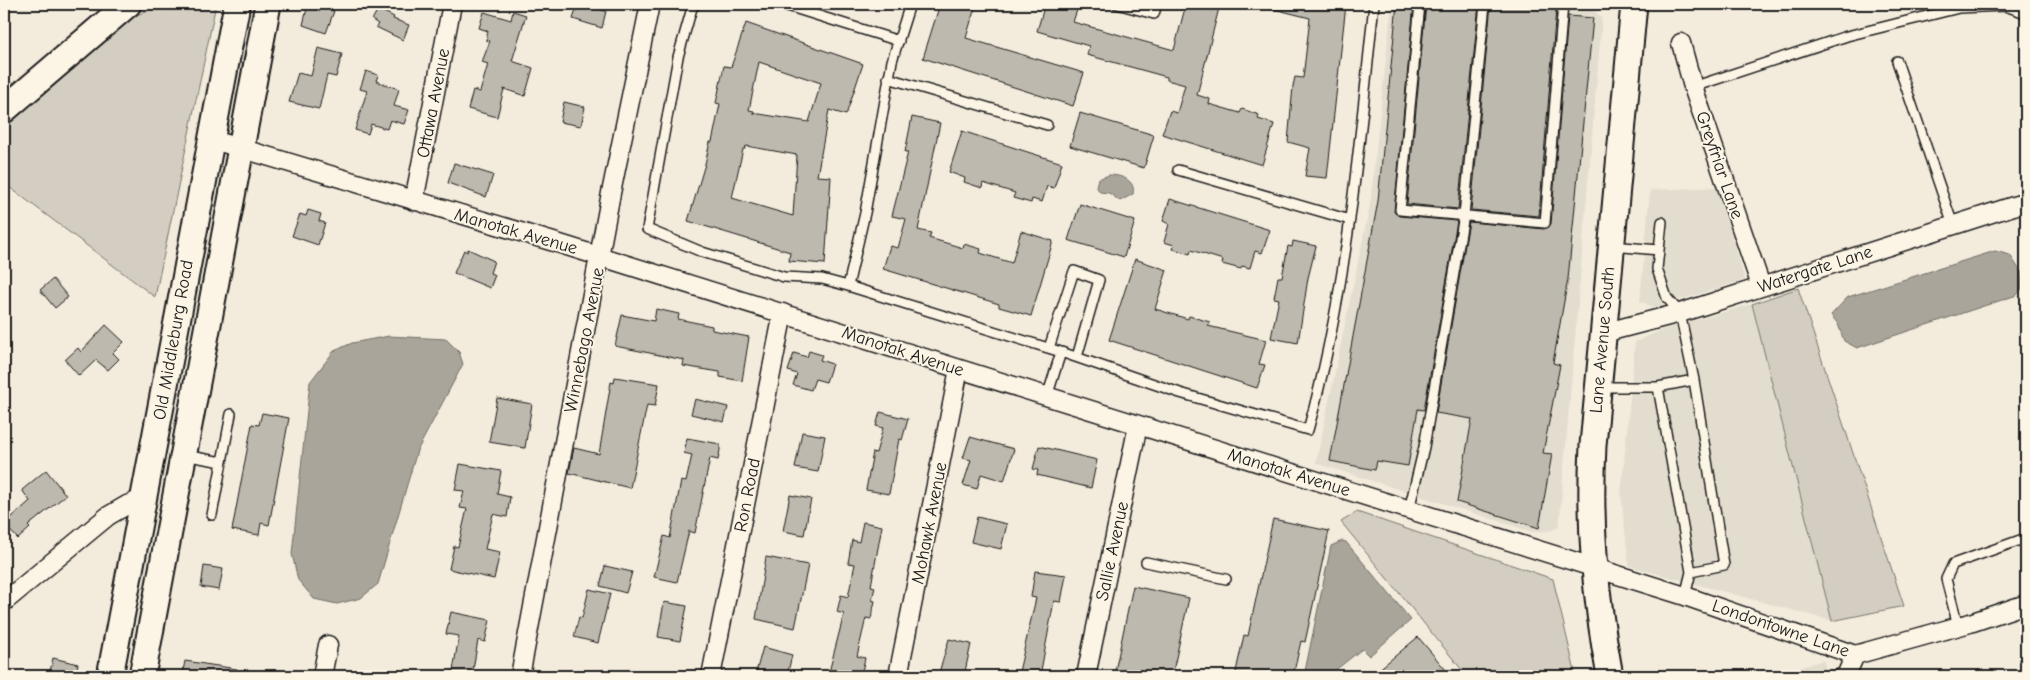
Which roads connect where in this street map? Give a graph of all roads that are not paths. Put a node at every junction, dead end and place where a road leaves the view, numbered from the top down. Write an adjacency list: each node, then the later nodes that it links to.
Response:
1 (128, 4): 22 (main road)
2 (237, 4): 24 (main road, Old Middleburg Road)
3 (268, 4): 25 (main road, Old Middleburg Road)
4 (452, 4): 27 (street, Ottawa Avenue)
5 (650, 4): 35 (street, Winnebago Avenue)
6 (696, 4): 36 (lane)
7 (782, 4): 17 (lane)
8 (910, 4): 17 (lane)
9 (1117, 4): 10 (lane)
10 (1157, 4)
11 (1374, 4): 30 (lane)
12 (1420, 4): 29 (lane)
13 (1485, 4): 29 (lane)
14 (1563, 4): 29 (lane)
15 (1634, 4): 33 (main road, Lane Avenue South)
16 (2026, 12): 21 (lane)
17 (899, 41): 20 (lane)
18 (1681, 43): 21 (street, Greyfriar Lane)
19 (1897, 61): 32 (lane)
20 (888, 78): 23 (lane); 36 (lane)
21 (1693, 87): 37 (street, Greyfriar Lane)
22 (4, 110)
23 (1047, 125)
24 (210, 139): 25 (street, Manotak Avenue); 54 (main road, Old Middleburg Road)
25 (242, 147): 27 (street, Manotak Avenue); 51 (main road, Old Middleburg Road)
26 (1178, 170): 30 (lane)
27 (414, 202): 35 (street, Manotak Avenue)
28 (2026, 202): 32 (street, Watergate Lane)
29 (1464, 215): 55 (lane)
30 (1350, 220): 43 (lane)
31 (1662, 222): 34 (lane)
32 (1953, 225): 37 (street, Watergate Lane)
33 (1611, 246): 34 (lane); 40 (main road, Lane Avenue South)
34 (1660, 250): 39 (lane)
35 (599, 256): 38 (street, Manotak Avenue); 72 (street, Winnebago Avenue)
36 (848, 286): 41 (lane)
37 (1761, 286): 39 (street, Watergate Lane)
38 (783, 313): 44 (street, Manotak Avenue); 73 (street, Ron Road)
39 (1680, 313): 40 (street, Watergate Lane); 45 (lane)
40 (1603, 333): 46 (main road, Lane Avenue South)
41 (1049, 348): 42 (lane); 43 (lane)
42 (1062, 352): 43 (lane); 48 (lane)
43 (1077, 357)
44 (959, 369): 48 (street, Manotak Avenue); 74 (street, Mohawk Avenue)
45 (1694, 380): 47 (lane); 60 (lane)
46 (1598, 387): 47 (lane); 59 (main road, Lane Avenue South)
47 (1658, 387): 60 (lane)
48 (1047, 397): 50 (street, Manotak Avenue)
49 (231, 414): 52 (lane)
50 (1138, 425): 55 (street, Manotak Avenue); 75 (street, Sallie Avenue)
51 (184, 455): 52 (lane); 53 (main road, Old Middleburg Road)
52 (222, 462): 56 (lane)
53 (179, 484): 54 (main road); 70 (main road, Old Middleburg Road)
54 (145, 498): 63 (street); 69 (main road, Old Middleburg Road)
55 (1408, 510): 59 (street, Manotak Avenue)
56 (212, 515)
57 (2026, 538): 65 (lane)
58 (1146, 562): 61 (lane)
59 (1594, 567): 62 (street, Londontowne Lane); 76 (main road, Lane Avenue South)
60 (1691, 572): 62 (lane)
61 (1226, 579)
62 (1685, 596): 67 (street, Londontowne Lane)
63 (4, 602)
64 (2026, 604): 65 (street, Londontowne Lane)
65 (1958, 626): 67 (street, Londontowne Lane)
66 (328, 645): 71 (street)
67 (1855, 655): 68 (street)
68 (1843, 675)
69 (110, 676)
70 (142, 676)
71 (322, 676)
72 (520, 676)
73 (711, 676)
74 (898, 676)
75 (1086, 676)
76 (1610, 676)

